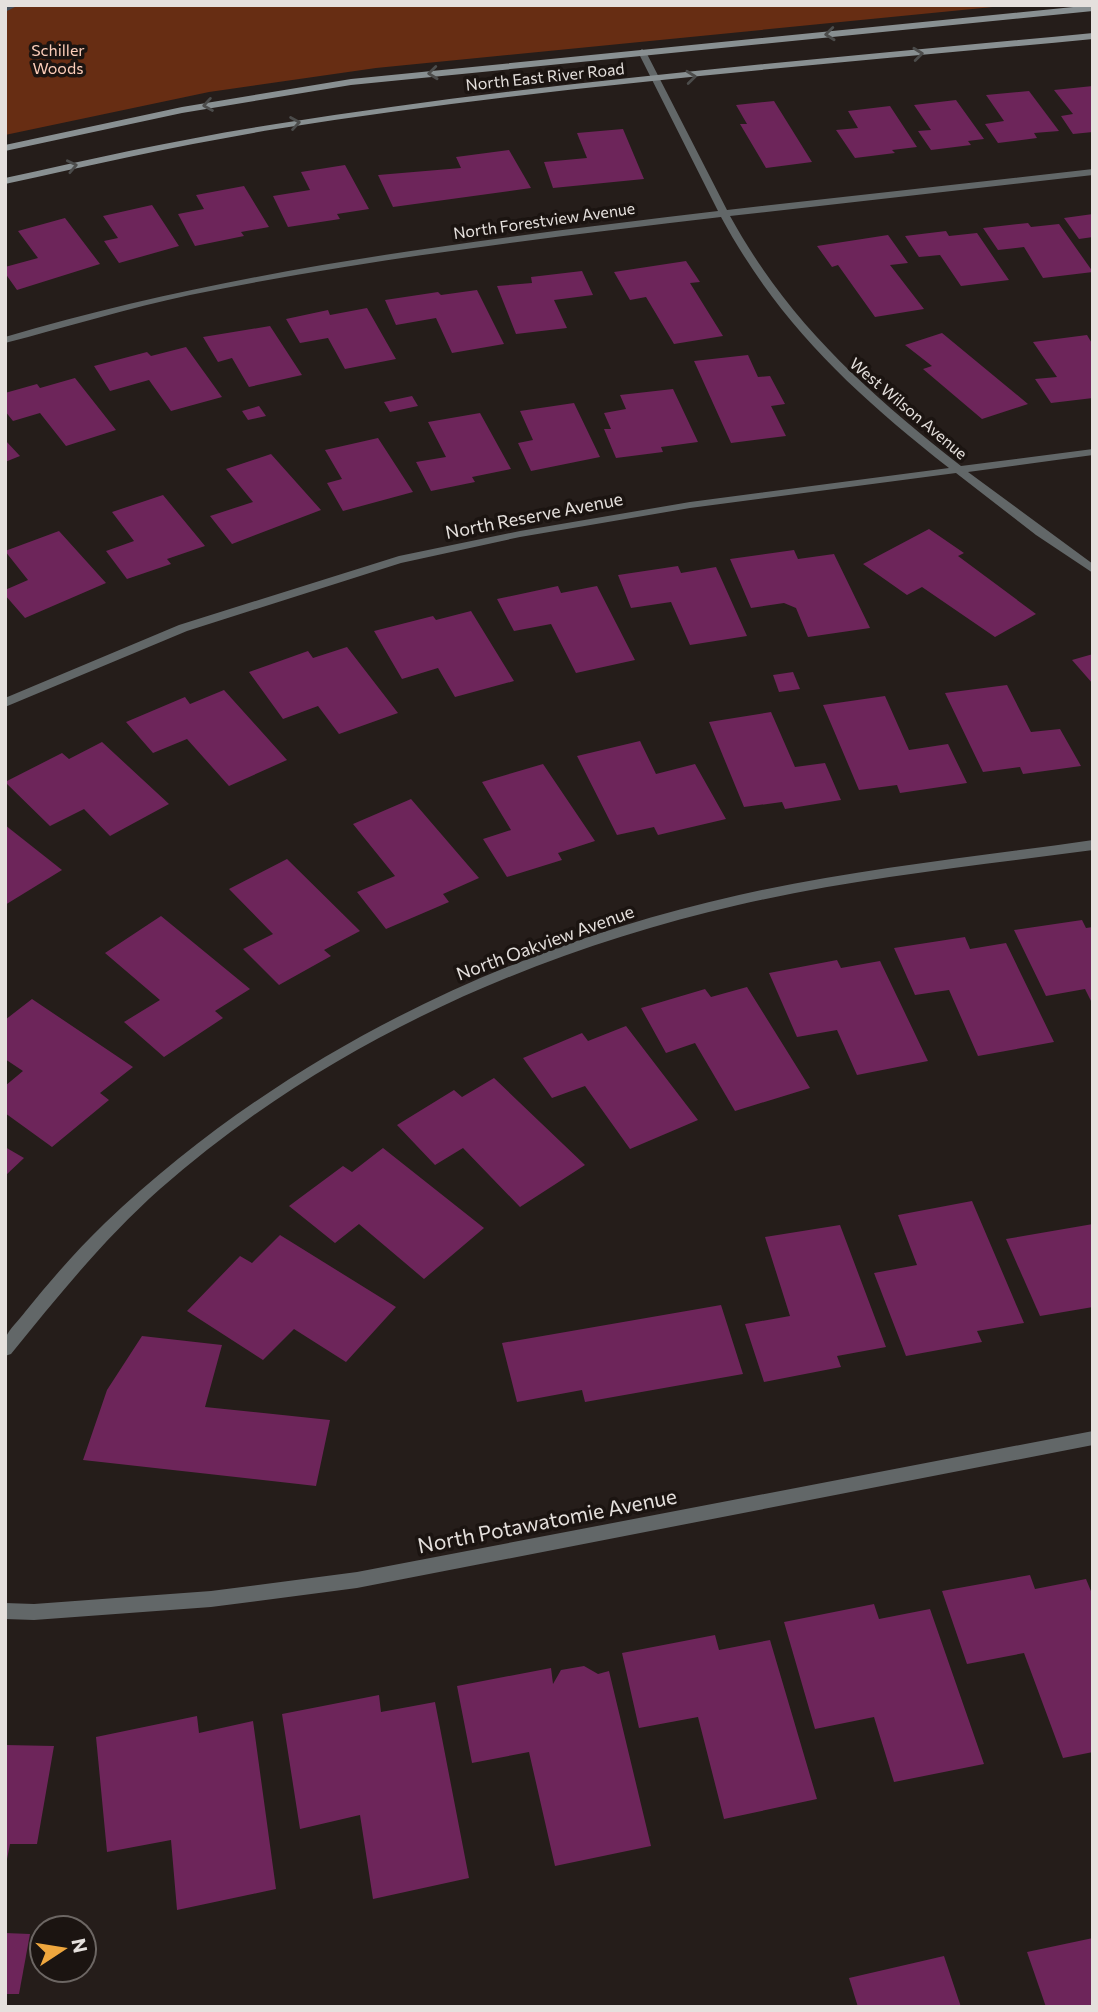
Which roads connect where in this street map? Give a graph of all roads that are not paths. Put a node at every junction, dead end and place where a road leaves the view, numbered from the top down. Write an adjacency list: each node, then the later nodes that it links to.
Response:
1 (1093, 8): 3 (main road, North East River Road, one-way to 3)
2 (1093, 36): 4 (main road, North East River Road, one-way to 2)
3 (642, 52): 4 (street, West Wilson Avenue); 5 (main road, North East River Road, one-way to 5)
4 (657, 80): 7 (main road, North East River Road, one-way to 4); 8 (street, West Wilson Avenue)
5 (5, 148)
6 (1093, 172): 8 (street, North Forestview Avenue)
7 (5, 181)
8 (726, 212): 9 (street, North Forestview Avenue); 11 (street, West Wilson Avenue)
9 (5, 340)
10 (1093, 452): 11 (street, North Reserve Avenue)
11 (957, 469): 12 (street, West Wilson Avenue); 13 (street, North Reserve Avenue)
12 (1093, 569)
13 (5, 703)
14 (1093, 845): 15 (street, North Oakview Avenue)
15 (5, 1349)
16 (1093, 1438): 17 (street, North Potawatomie Avenue)
17 (5, 1611)

